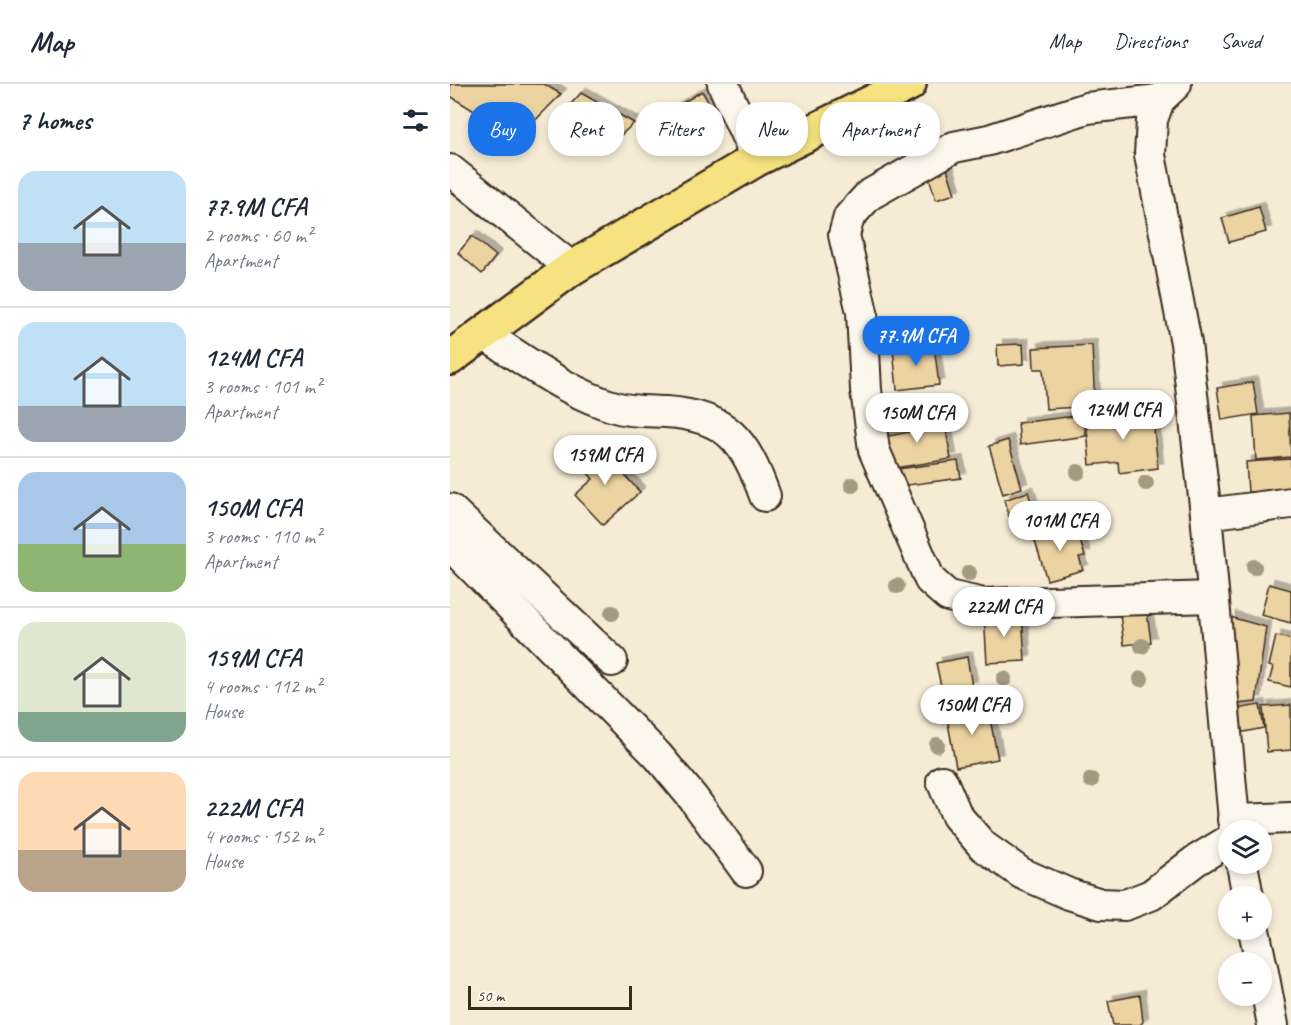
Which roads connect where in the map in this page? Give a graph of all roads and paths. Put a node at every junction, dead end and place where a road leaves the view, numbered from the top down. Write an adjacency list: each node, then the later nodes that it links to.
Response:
1 (723, 84): 4 (street)
2 (902, 85): 4 (highway)
3 (1168, 92): 12 (street); 14 (street)
4 (757, 159): 6 (highway)
5 (450, 170): 6 (street)
6 (572, 268): 7 (highway)
7 (483, 334): 8 (highway); 9 (street)
8 (450, 358)
9 (765, 496)
10 (1291, 503): 12 (street)
11 (450, 509): 15 (street)
12 (1206, 514): 14 (street)
13 (450, 544): 21 (street)
14 (1214, 597): 18 (street)
15 (612, 661)
16 (942, 781): 20 (street)
17 (1291, 818): 19 (street)
18 (1231, 820)
19 (1272, 822)
20 (1218, 842)
21 (746, 871)
22 (1269, 1006): 23 (street)
23 (1273, 1025)

